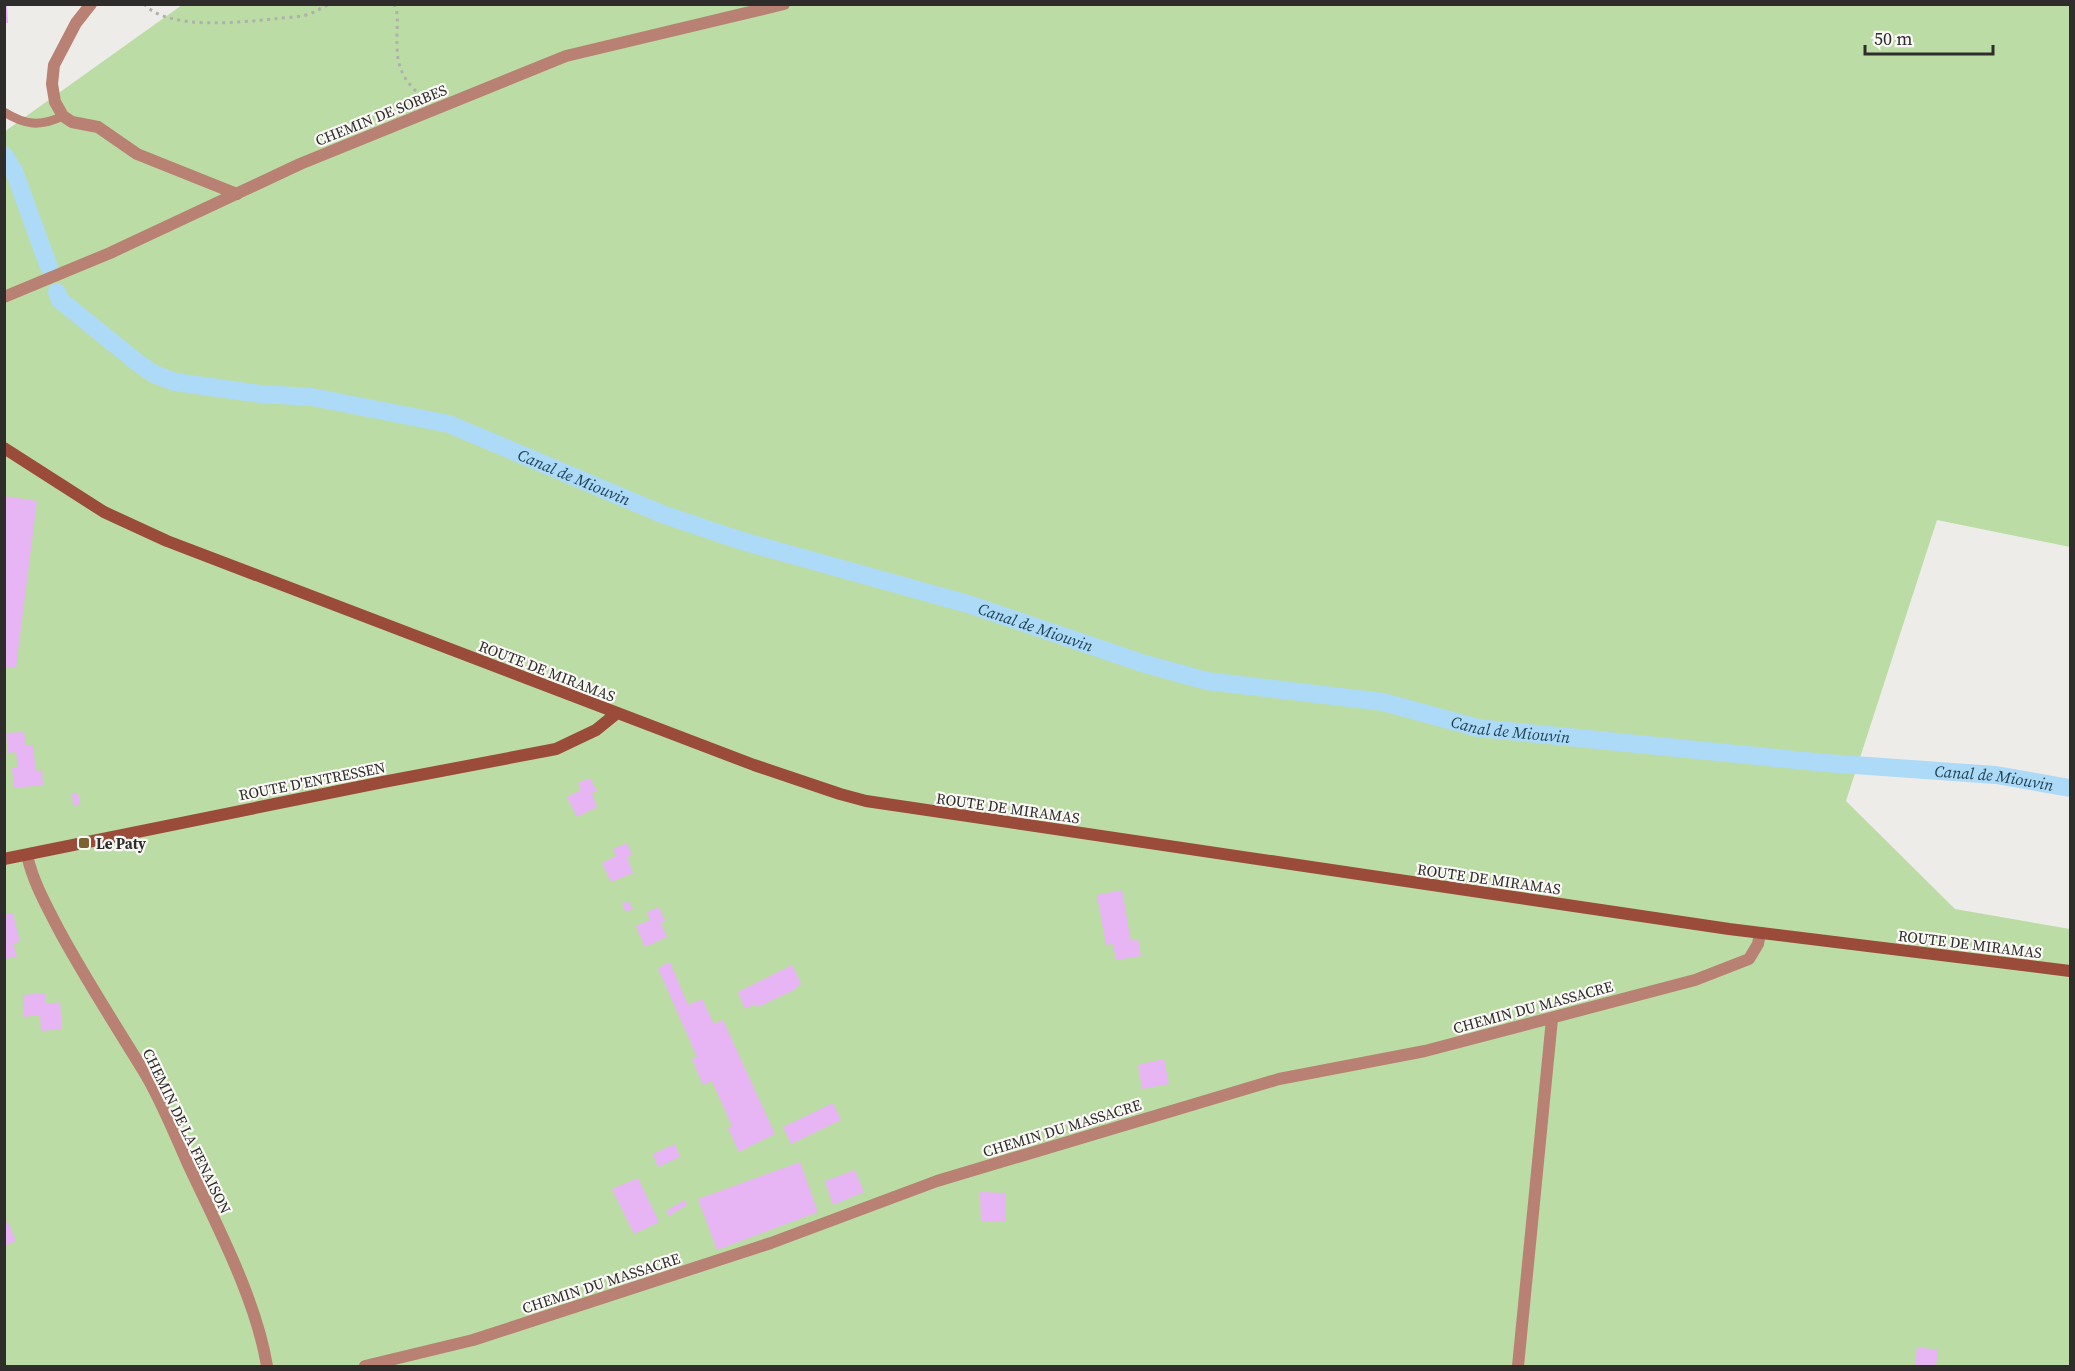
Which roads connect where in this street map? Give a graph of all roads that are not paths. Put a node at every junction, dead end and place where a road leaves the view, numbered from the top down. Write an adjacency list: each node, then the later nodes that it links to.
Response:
1 (91, 4): 4 (street)
2 (784, 4): 5 (street, CHEMIN DE SORBES)
3 (4, 112): 4 (lane)
4 (63, 116): 5 (street)
5 (237, 194): 6 (street, CHEMIN DE SORBES)
6 (4, 297)
7 (4, 448): 8 (main road, ROUTE DE MIRAMAS)
8 (617, 713): 9 (main road, ROUTE D'ENTRESSEN); 11 (main road, ROUTE DE MIRAMAS)
9 (27, 855): 10 (main road, ROUTE D'ENTRESSEN); 14 (street, CHEMIN DE LA FENAISON)
10 (4, 859)
11 (1760, 933): 12 (main road, ROUTE DE MIRAMAS); 13 (street, CHEMIN DU MASSACRE)
12 (2070, 971)
13 (1552, 1019): 15 (street, CHEMIN DU MASSACRE); 16 (street)
14 (267, 1366)
15 (365, 1366)
16 (1518, 1366)

